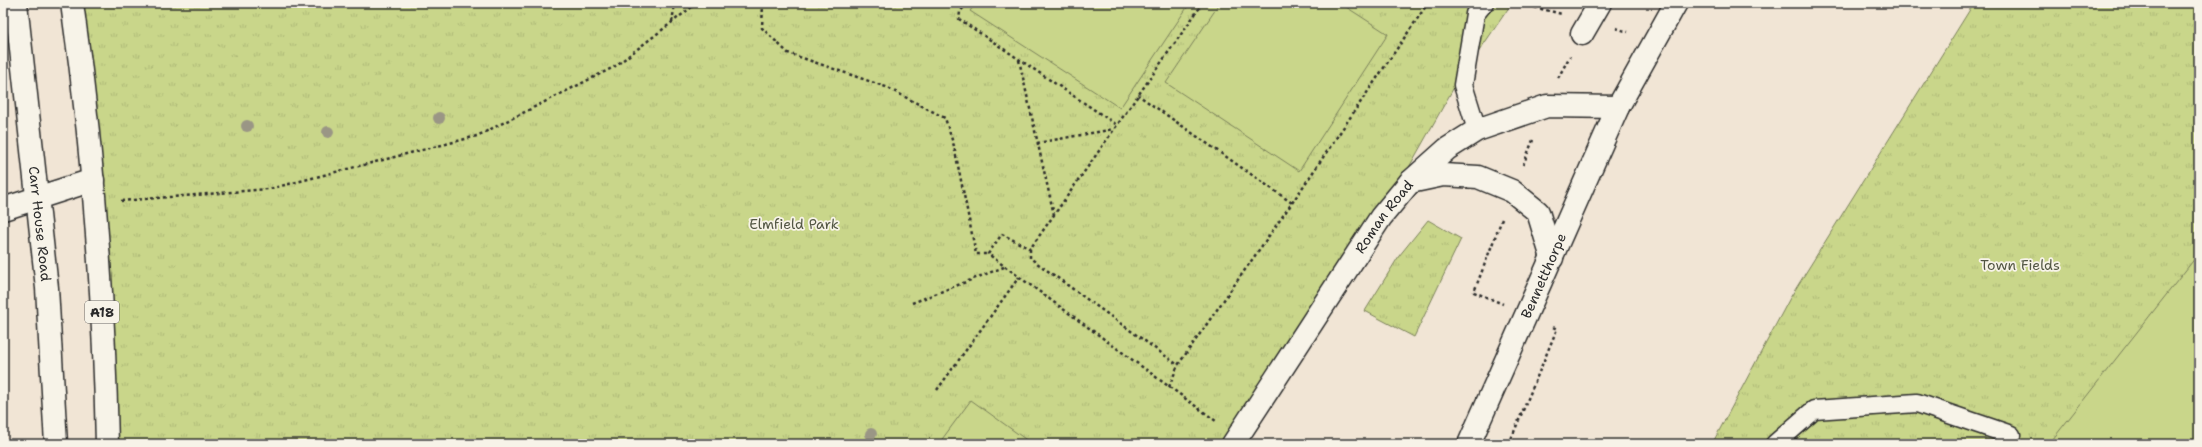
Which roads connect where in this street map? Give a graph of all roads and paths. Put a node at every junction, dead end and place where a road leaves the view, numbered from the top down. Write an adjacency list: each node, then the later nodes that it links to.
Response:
1 (16, 3): 23 (main road, Carr House Road)
2 (72, 3): 21 (main road, A18)
3 (675, 3): 12 (path)
4 (697, 3): 12 (path)
5 (763, 3): 29 (path)
6 (967, 3): 14 (path)
7 (1203, 3): 15 (path)
8 (1428, 3): 24 (path)
9 (1484, 3): 19 (lane)
10 (1600, 3): 13 (main road)
11 (1676, 3): 16 (main road, Bennetthorpe)
12 (672, 22): 25 (path)
13 (1582, 34)
14 (1019, 59): 17 (path); 20 (path)
15 (1138, 95): 17 (path); 24 (path)
16 (1618, 107): 19 (main road, Roman Road); 30 (main road, Bennetthorpe)
17 (1117, 125): 18 (path)
18 (1114, 128): 20 (path); 27 (path)
19 (1477, 130): 22 (main road, Roman Road)
20 (1037, 143): 27 (path)
21 (94, 180): 23 (main road); 25 (main road, A18)
22 (1410, 182): 30 (main road); 38 (main road, Roman Road)
23 (38, 198): 26 (main road); 39 (main road, Carr House Road)
24 (1292, 203): 34 (path)
25 (95, 204): 40 (main road, A18)
26 (3, 209)
27 (1054, 215): 28 (path)
28 (1030, 249): 29 (path); 34 (path)
29 (988, 254): 31 (path)
30 (1552, 258): 41 (main road, Bennetthorpe)
31 (1004, 266): 32 (path); 33 (path)
32 (1019, 277): 35 (path); 36 (path)
33 (912, 304)
34 (1178, 365): 35 (path)
35 (1169, 387): 38 (path)
36 (937, 390)
37 (2011, 435): 42 (lane)
38 (1236, 440)
39 (56, 444)
40 (107, 444)
41 (1469, 444)
42 (1775, 444)

